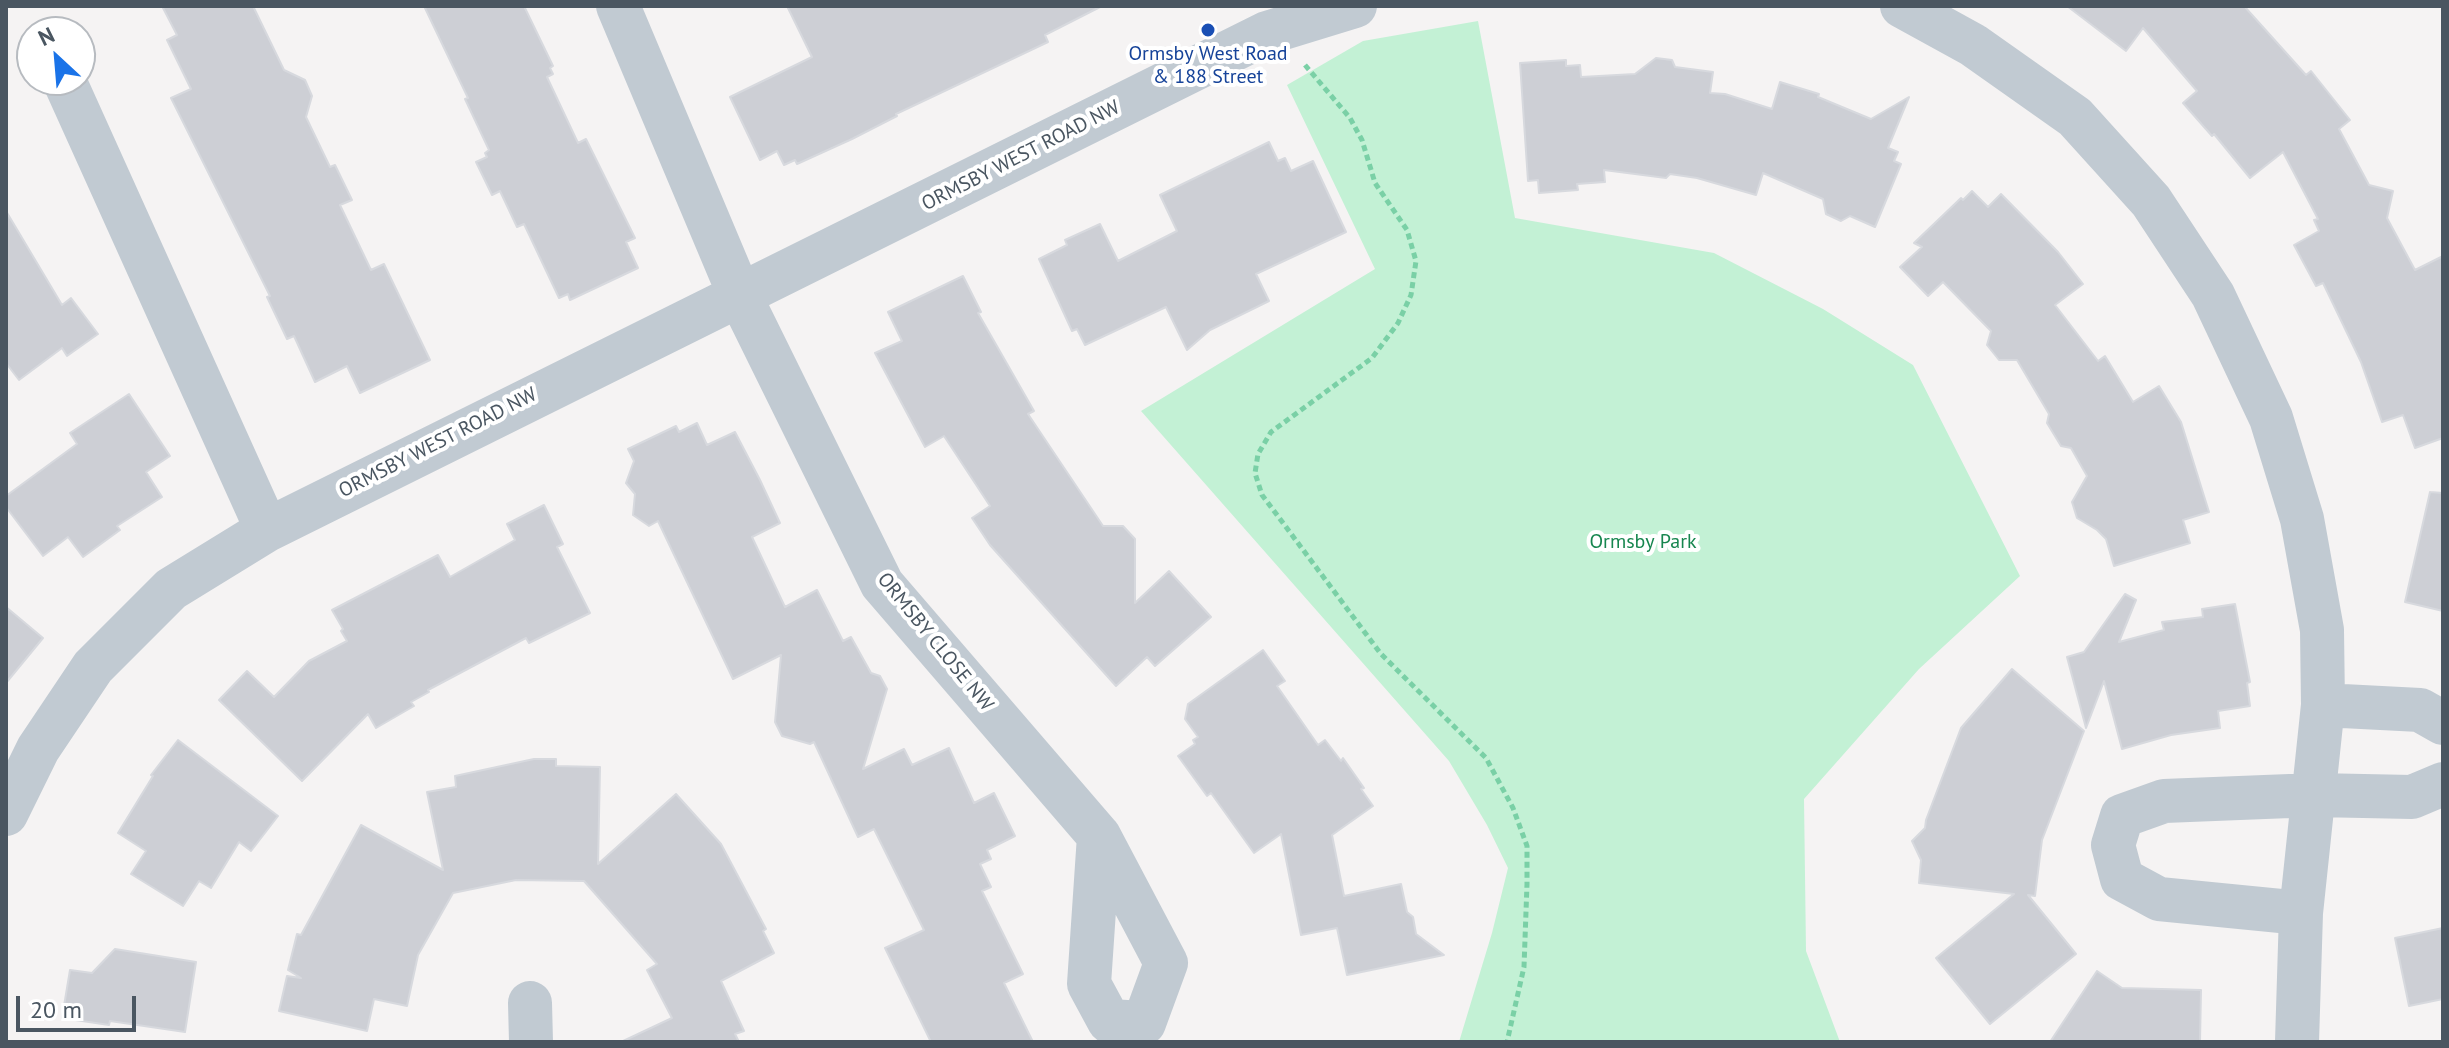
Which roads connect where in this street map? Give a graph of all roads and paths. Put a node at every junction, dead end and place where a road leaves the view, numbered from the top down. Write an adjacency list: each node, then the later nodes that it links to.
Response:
1 (618, 6): 6 (street)
2 (1351, 6): 6 (street, ORMSBY WEST ROAD NW)
3 (1902, 6): 8 (street)
4 (1303, 62): 15 (path)
5 (71, 96): 7 (street)
6 (740, 296): 7 (street, ORMSBY WEST ROAD NW); 13 (street, ORMSBY CLOSE NW)
7 (267, 530): 12 (street, ORMSBY WEST ROAD NW)
8 (2323, 705): 9 (street); 11 (street)
9 (2443, 723)
10 (2443, 784): 11 (street)
11 (2315, 795): 14 (street); 14 (street)
12 (6, 814)
13 (1099, 836)
14 (2301, 913): 16 (street)
15 (1507, 1042)
16 (2297, 1042)

